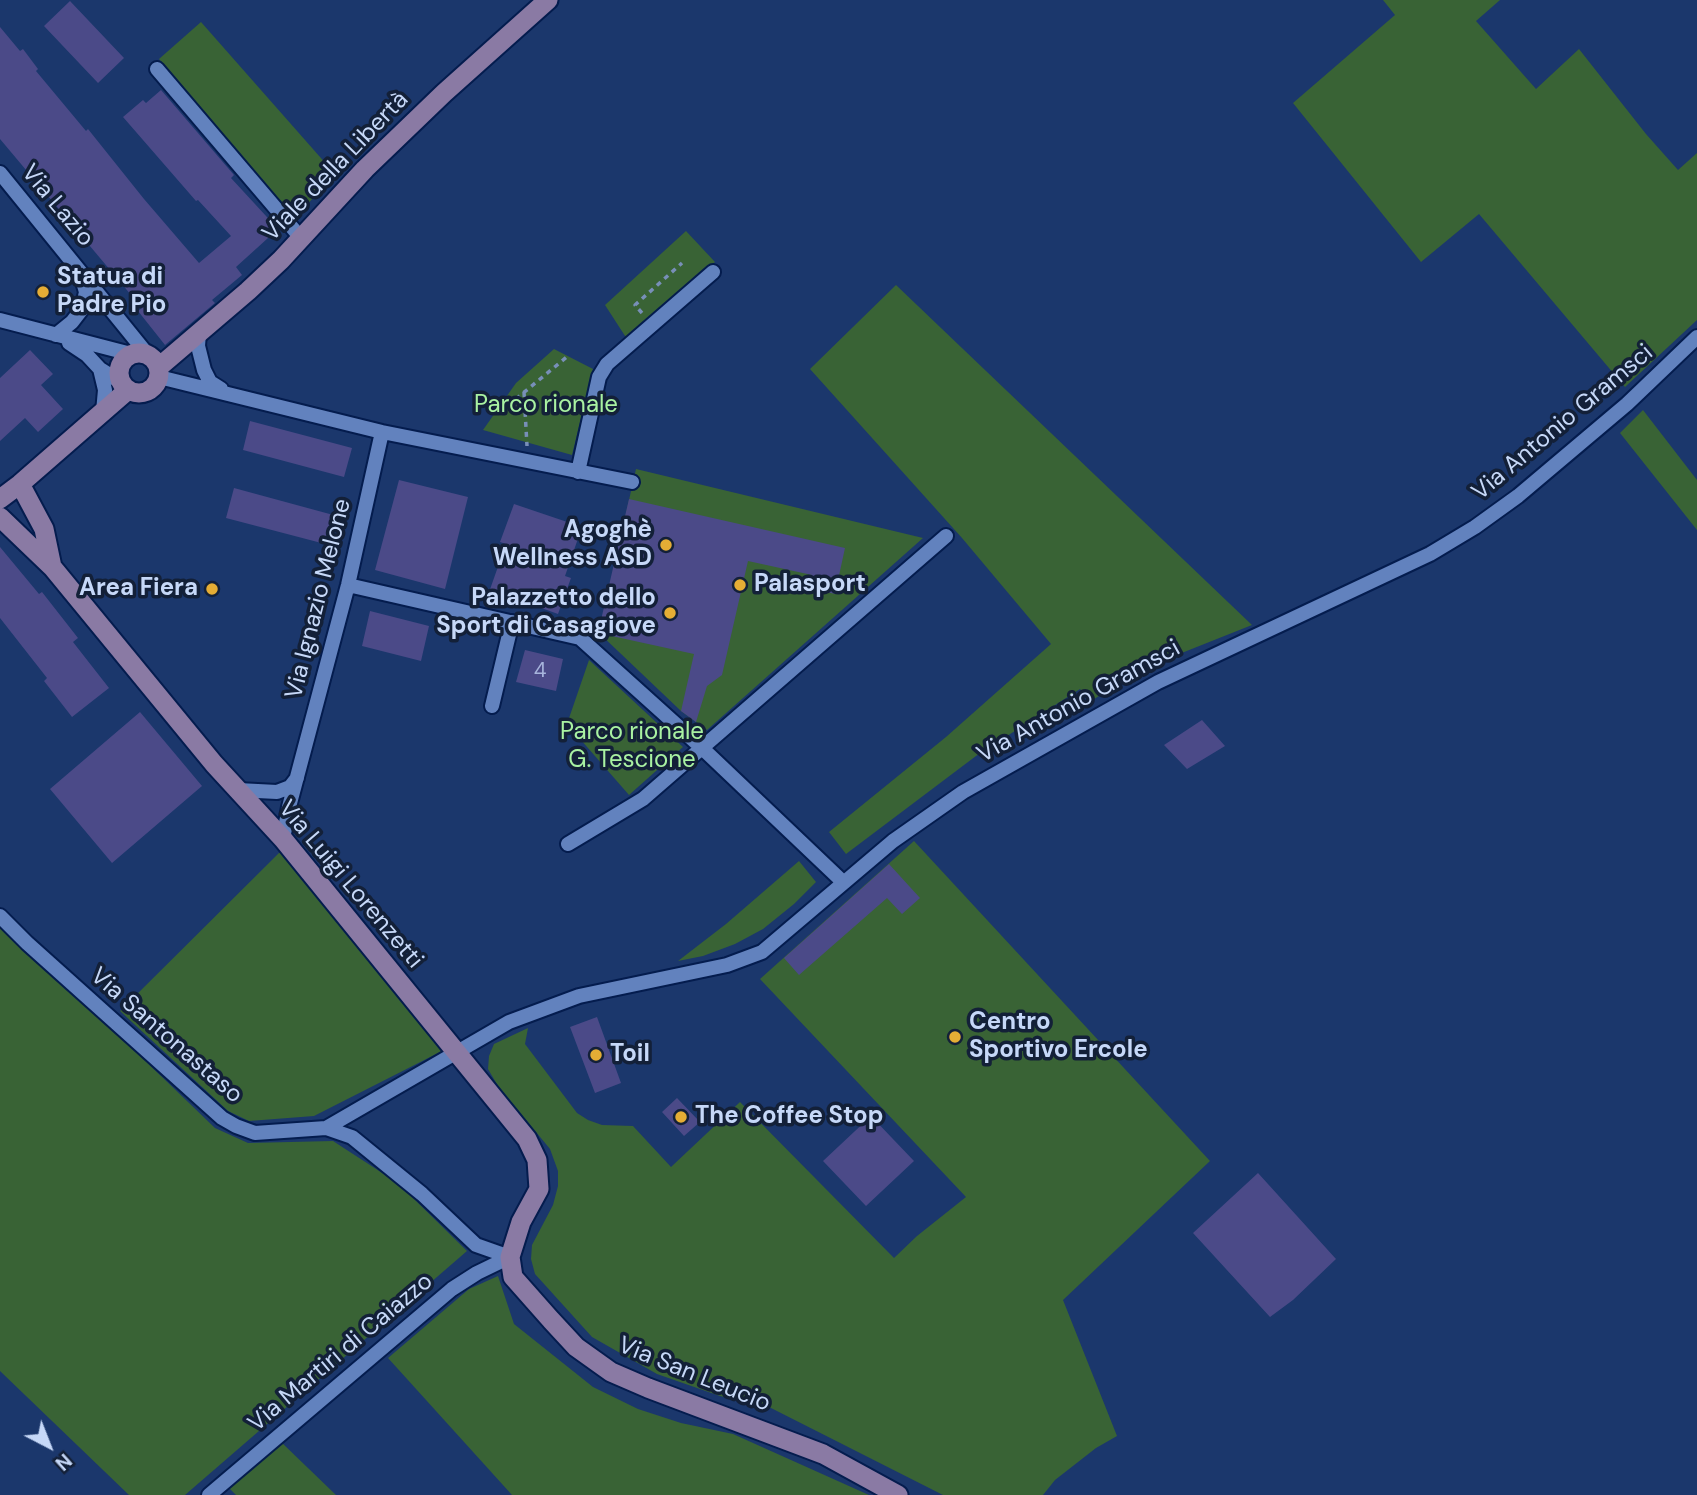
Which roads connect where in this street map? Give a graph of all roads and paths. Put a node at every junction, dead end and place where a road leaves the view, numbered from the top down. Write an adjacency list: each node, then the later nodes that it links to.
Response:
1 (548, 0): 4 (street, Viale della Libertà)
2 (157, 69): 4 (street)
3 (0, 173): 6 (street, Via Lazio)
4 (301, 238): 10 (street, Viale della Libertà)
5 (682, 262): 9 (path)
6 (78, 267): 11 (street, Via Lazio); 14 (street, Via Lazio)
7 (713, 272): 9 (street)
8 (0, 320): 11 (street)
9 (653, 325): 23 (street)
10 (199, 333): 14 (street, Viale della Libertà); 18 (street)
11 (55, 335): 14 (street); 15 (street)
12 (1697, 337): 38 (street, Via Antonio Gramsci)
13 (568, 356): 17 (path)
14 (149, 363): 16 (street); 16 (street, Viale della Libertà); 18 (street)
15 (100, 369): 16 (street); 20 (street)
16 (125, 386): 20 (street, Viale della Libertà)
17 (524, 393): 19 (path); 22 (path)
18 (228, 394): 21 (street)
19 (499, 408)
20 (103, 412): 25 (street, Viale della Libertà)
21 (382, 432): 22 (street); 30 (street, Via Ignazio Melone)
22 (528, 462): 23 (street)
23 (578, 472): 24 (street)
24 (632, 482)
25 (20, 484): 26 (street, Viale della Libertà); 29 (street)
26 (0, 499)
27 (0, 517): 29 (street, Via Luigi Lorenzetti)
28 (946, 536): 33 (street)
29 (52, 568): 35 (street, Via Luigi Lorenzetti)
30 (348, 586): 31 (street); 34 (street, Via Ignazio Melone)
31 (512, 622): 32 (street); 33 (street)
32 (492, 706)
33 (701, 747): 37 (street); 38 (street)
34 (298, 776): 35 (street); 36 (street, Via Ignazio Melone)
35 (238, 790): 36 (street, Via Luigi Lorenzetti)
36 (283, 839): 40 (street, Via Luigi Lorenzetti)
37 (568, 844)
38 (843, 882): 40 (street, Via Antonio Gramsci)
39 (0, 916): 41 (street, Via Santonastaso)
40 (457, 1051): 41 (street, Via Santonastaso); 42 (street, Via Luigi Lorenzetti)
41 (327, 1129): 42 (street, Via Santonastaso)
42 (510, 1256): 43 (street, Via Martiri di Caiazzo); 44 (street, Via San Leucio)
43 (209, 1495)
44 (898, 1495)

